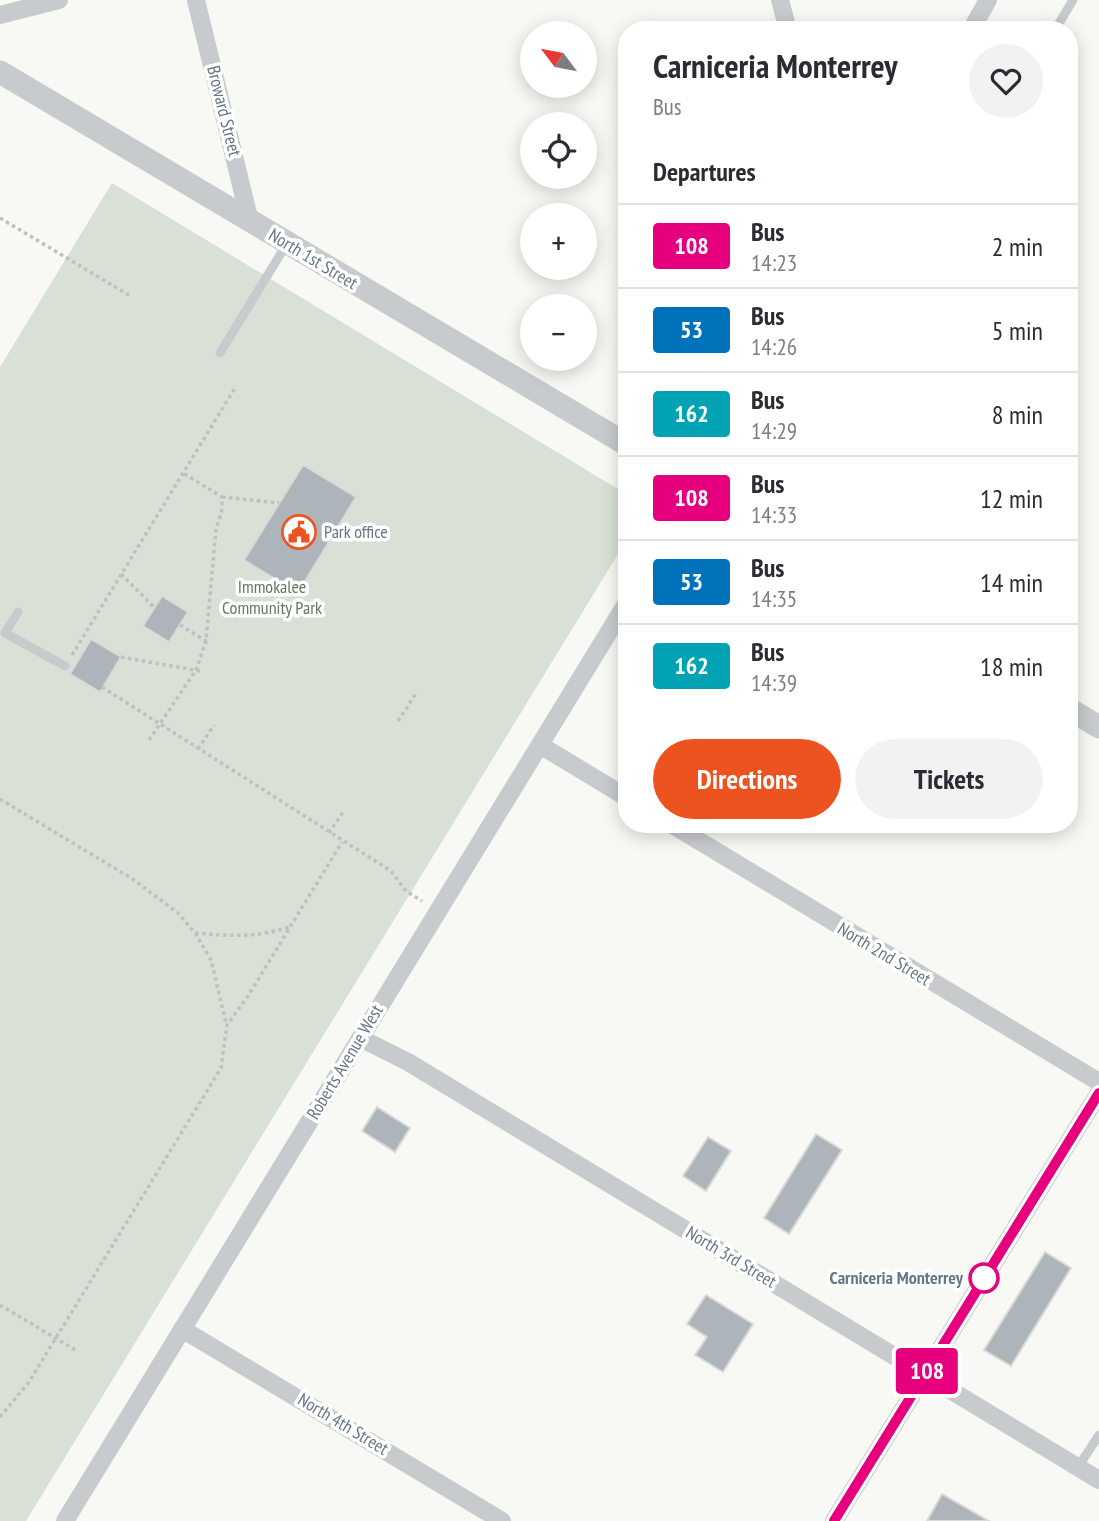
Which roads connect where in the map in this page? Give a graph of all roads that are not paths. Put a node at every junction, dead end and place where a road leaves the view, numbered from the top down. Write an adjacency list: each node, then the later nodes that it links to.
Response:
1 (59, 0): 6 (street)
2 (196, 0): 11 (street, Broward Street)
3 (780, 0): 7 (street)
4 (988, 0): 8 (street)
5 (1073, 0): 9 (lane)
6 (0, 15)
7 (786, 21)
8 (976, 21)
9 (1060, 21)
10 (0, 72): 11 (street, North 1st Street)
11 (250, 222): 12 (street, North 1st Street)
12 (286, 243): 13 (lane); 14 (street, North 1st Street)
13 (220, 353)
14 (618, 439)
15 (18, 612): 17 (lane)
16 (618, 617): 20 (street, Roberts Avenue West)
17 (65, 666)
18 (1078, 714): 19 (street)
19 (1099, 727)
20 (540, 745): 21 (street); 23 (street, Roberts Avenue West)
21 (618, 792)
22 (686, 833): 24 (street, North 2nd Street)
23 (360, 1038): 26 (street, Roberts Avenue West); 27 (street, North 3rd Street)
24 (1099, 1082)
25 (1099, 1093): 27 (street)
26 (183, 1329): 31 (street, Roberts Avenue West); 32 (street, North 4th Street)
27 (925, 1375): 29 (street, North 3rd Street); 33 (street)
28 (1099, 1435): 29 (lane)
29 (1078, 1467): 30 (street, North 3rd Street)
30 (1099, 1480)
31 (65, 1521)
32 (502, 1521)
33 (834, 1521)

